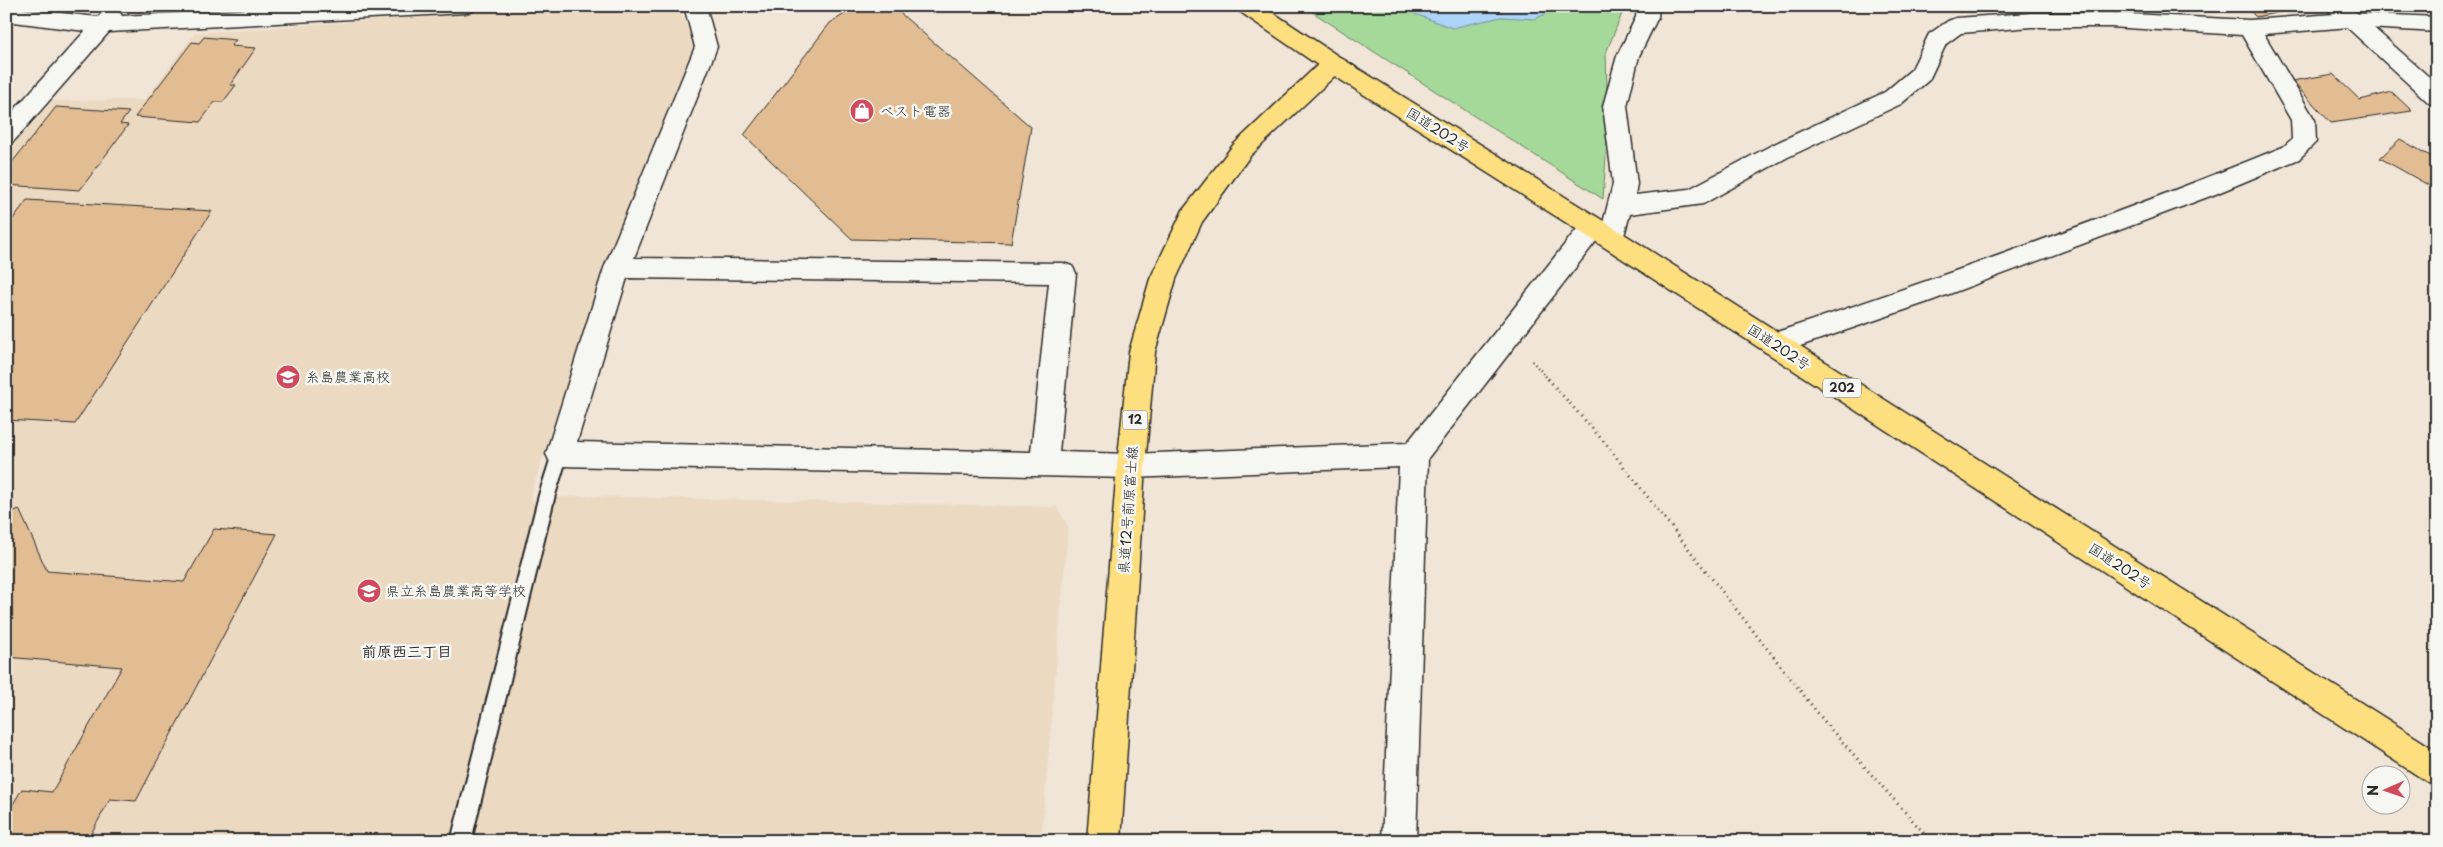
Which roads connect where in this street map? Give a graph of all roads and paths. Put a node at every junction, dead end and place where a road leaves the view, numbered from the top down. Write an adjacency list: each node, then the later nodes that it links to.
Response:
1 (120, 6): 9 (street)
2 (465, 6): 9 (street)
3 (695, 6): 16 (street)
4 (1247, 6): 11 (main road, 国道202号 / 202)
5 (1648, 6): 14 (street)
6 (2342, 13): 8 (street); 10 (street); 12 (street)
7 (6, 14): 9 (street)
8 (2437, 24)
9 (101, 25): 13 (street)
10 (2249, 28): 14 (street); 18 (street)
11 (1333, 64): 15 (main road, 国道202号 / 202); 22 (main road, 県道12号前原富士線 / 12)
12 (2437, 97)
13 (6, 135)
14 (1620, 206): 15 (street)
15 (1602, 233): 17 (street); 18 (main road, 国道202号 / 202)
16 (618, 268): 19 (street); 21 (street)
17 (1507, 334): 20 (street); 27 (path)
18 (1774, 344): 23 (main road, 国道202号 / 202)
19 (560, 454): 21 (street); 24 (lane)
20 (1414, 455): 22 (street); 26 (street)
21 (1044, 464): 22 (street)
22 (1131, 466): 25 (main road, 県道12号前原富士線 / 12)
23 (2437, 770)
24 (461, 841)
25 (1104, 841)
26 (1399, 841)
27 (1931, 841)

